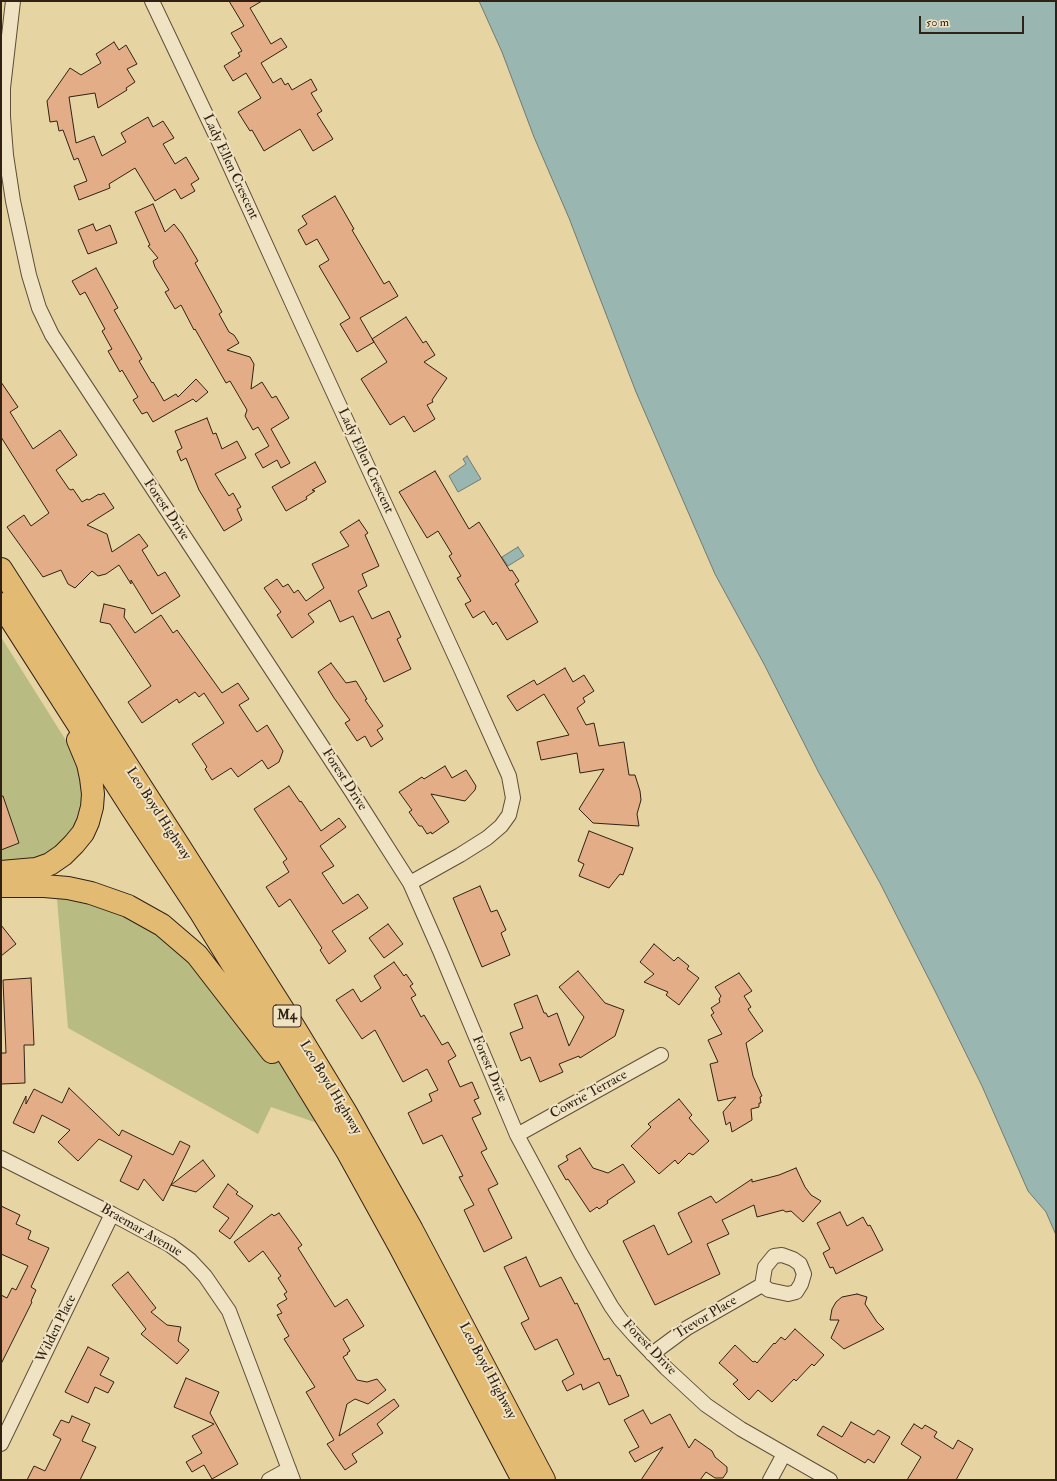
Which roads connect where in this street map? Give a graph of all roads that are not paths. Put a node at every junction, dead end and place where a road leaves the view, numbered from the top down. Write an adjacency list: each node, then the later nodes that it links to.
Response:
1 (13, 1): 7 (street, Forest Drive)
2 (152, 1): 7 (street, Lady Ellen Crescent)
3 (1, 569): 21 (highway, Leo Boyd Highway / M4)
4 (1, 604): 5 (highway, Leo Boyd Highway / M4)
5 (57, 693): 6 (highway); 10 (highway, Leo Boyd Highway / M4)
6 (1, 872)
7 (410, 883): 11 (street, Forest Drive)
8 (1, 886): 10 (highway)
9 (660, 1055): 11 (street, Cowrie Terrace)
10 (314, 1097): 20 (highway, Leo Boyd Highway / M4)
11 (516, 1135): 15 (street, Forest Drive)
12 (1, 1158): 13 (street, Braemar Avenue)
13 (112, 1214): 16 (street, Wilden Place); 18 (street, Braemar Avenue)
14 (762, 1285): 15 (street, Trevor Place)
15 (652, 1354): 17 (street, Forest Drive)
16 (1, 1444)
17 (784, 1454): 22 (street); 23 (street, Forest Drive)
18 (291, 1475): 19 (street)
19 (270, 1480)
20 (523, 1480)
21 (544, 1480)
22 (770, 1480)
23 (830, 1480)

